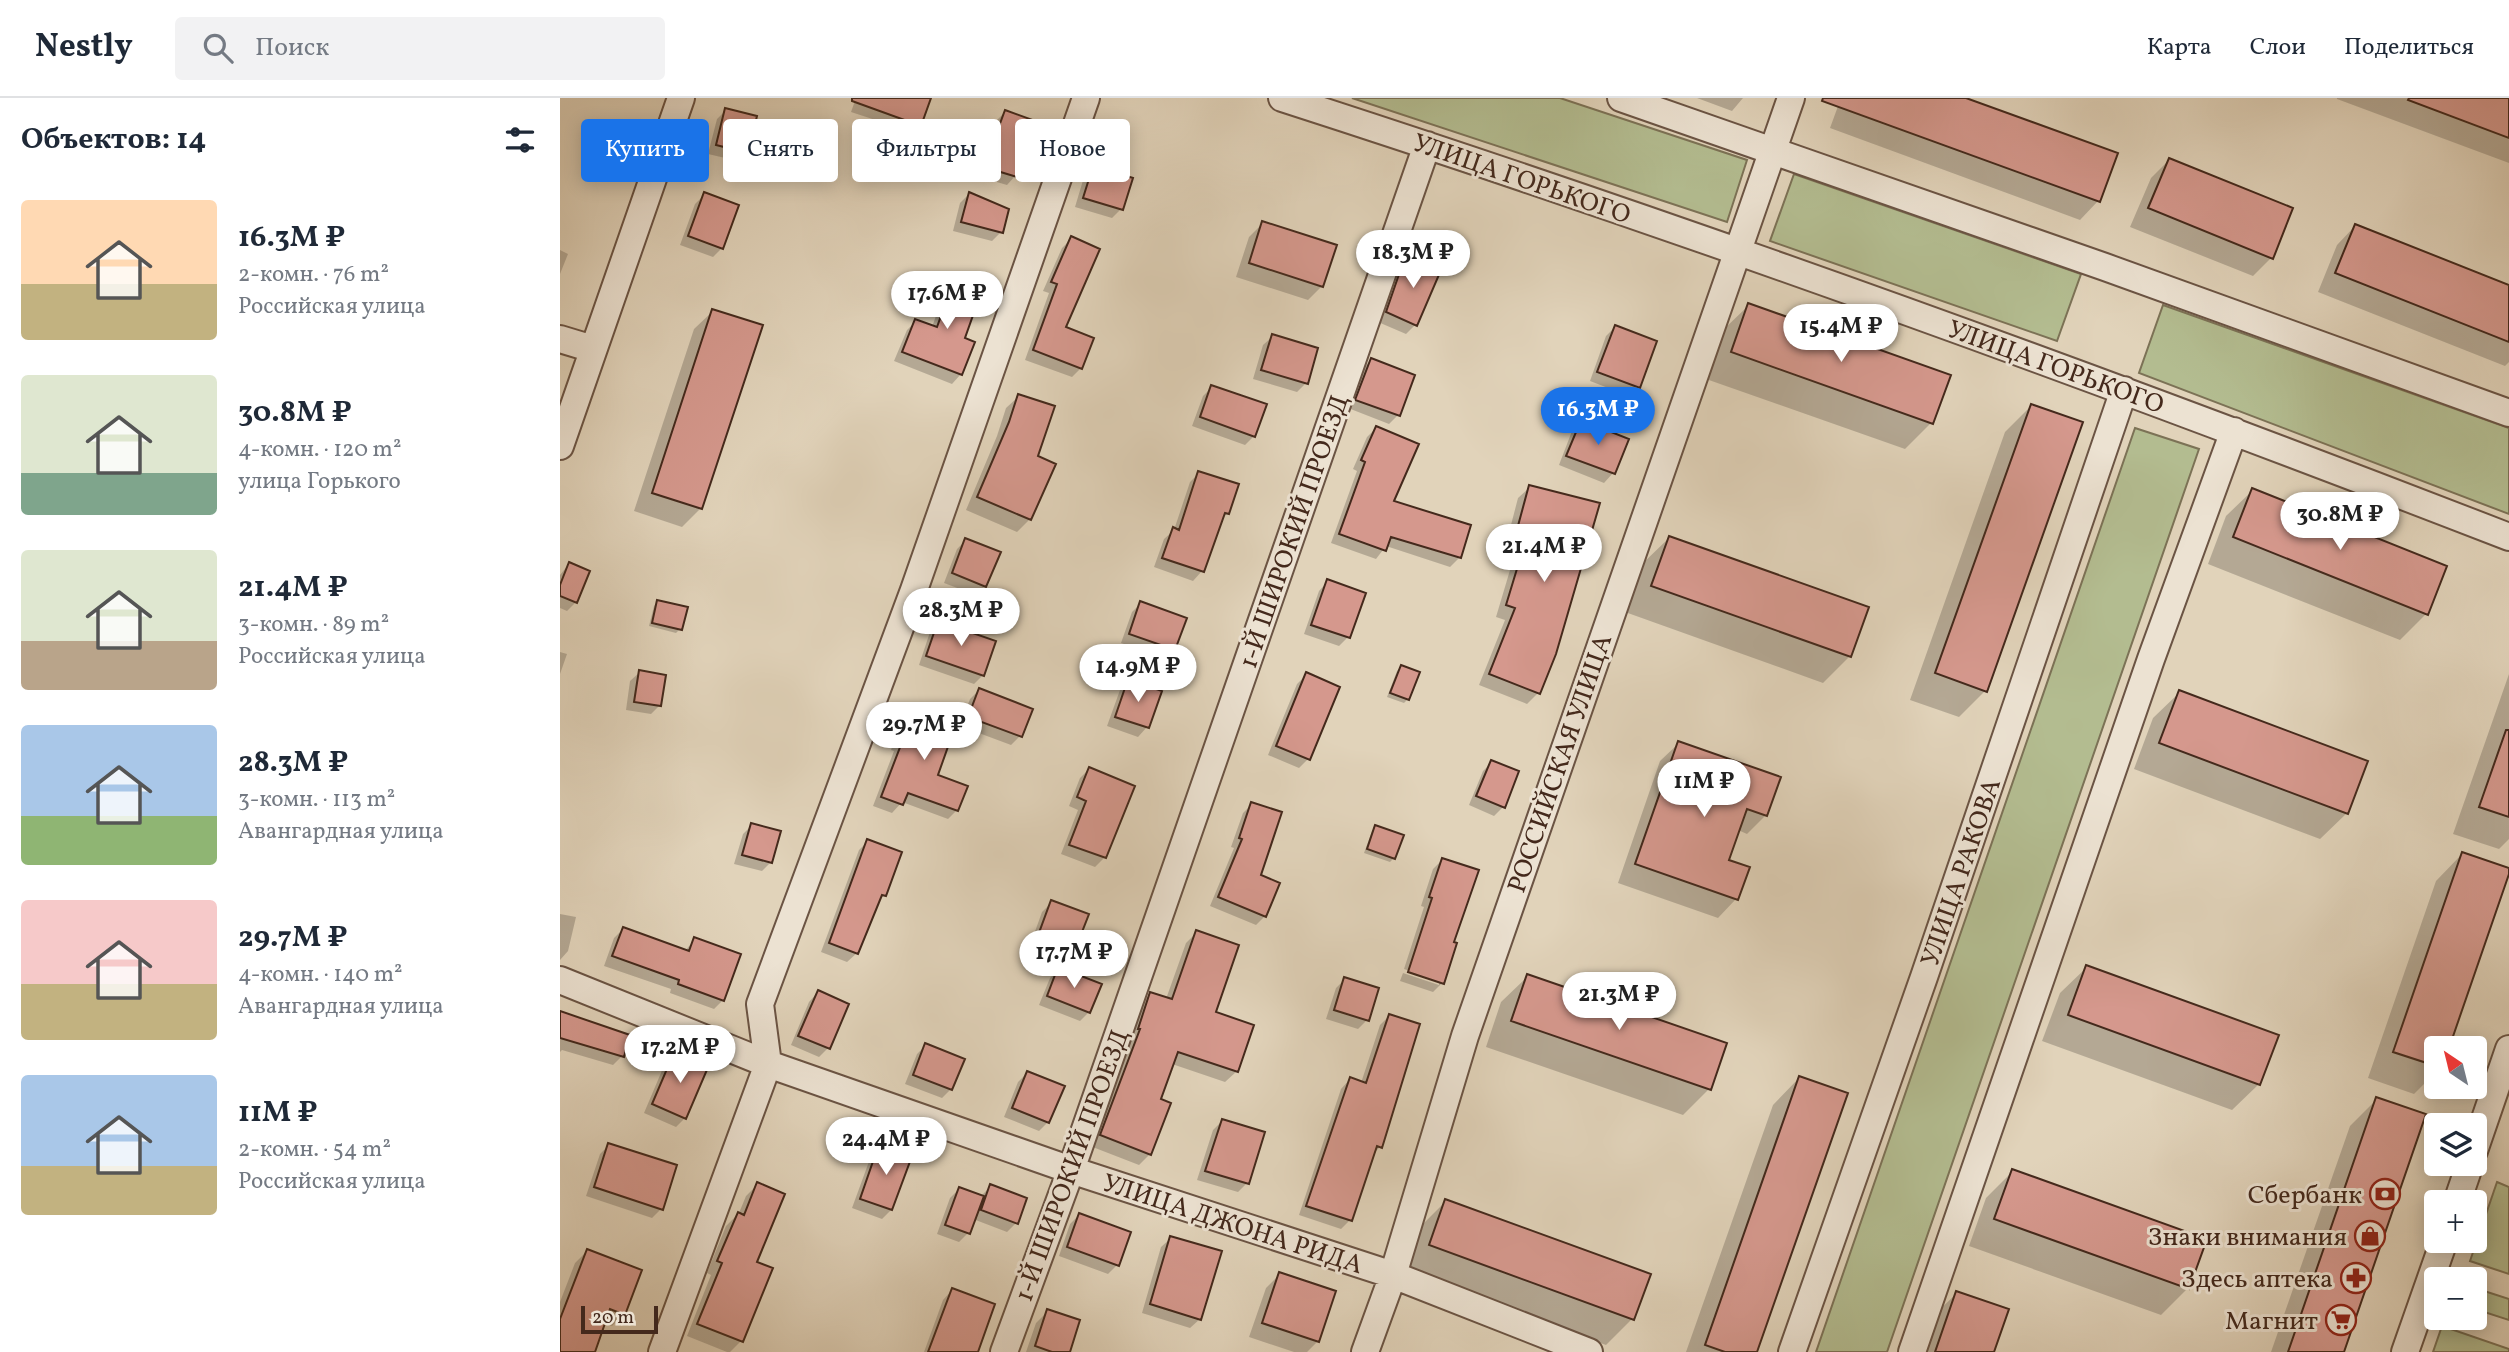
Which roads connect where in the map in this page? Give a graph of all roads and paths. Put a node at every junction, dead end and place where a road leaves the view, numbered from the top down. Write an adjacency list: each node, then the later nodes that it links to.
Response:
1 (681, 98): 10 (street)
2 (1086, 98): 18 (street)
3 (1282, 98): 6 (street, УЛИЦА ГОРЬКОГО)
4 (1621, 98): 7 (street)
5 (1791, 98): 7 (street, РОССИЙСКАЯ УЛИЦА)
6 (1427, 145): 8 (street, УЛИЦА ГОРЬКОГО); 20 (street, 1-Й ШИРОКИЙ ПРОЕЗД)
7 (1772, 150): 8 (street, РОССИЙСКАЯ УЛИЦА); 12 (street)
8 (1736, 251): 11 (street, УЛИЦА ГОРЬКОГО); 22 (street, РОССИЙСКАЯ УЛИЦА)
9 (560, 339): 10 (street)
10 (593, 349): 14 (street)
11 (2124, 390): 13 (street, УЛИЦА ГОРЬКОГО); 27 (street, УЛИЦА РАКОВА)
12 (2509, 413)
13 (2234, 431): 15 (street, УЛИЦА ГОРЬКОГО); 28 (street)
14 (560, 446)
15 (2509, 537)
16 (560, 980): 18 (street, УЛИЦА ДЖОНА РИДА)
17 (2509, 1049): 19 (street)
18 (768, 1064): 20 (street, УЛИЦА ДЖОНА РИДА); 23 (street)
19 (2487, 1113)
20 (1071, 1170): 22 (street, УЛИЦА ДЖОНА РИДА); 24 (street, 1-Й ШИРОКИЙ ПРОЕЗД)
21 (2440, 1253): 29 (street)
22 (1393, 1275): 25 (street, РОССИЙСКАЯ УЛИЦА); 26 (street, УЛИЦА ДЖОНА РИДА)
23 (662, 1352)
24 (1004, 1352)
25 (1365, 1352)
26 (1589, 1352)
27 (1793, 1352)
28 (1912, 1352)
29 (2405, 1352)

